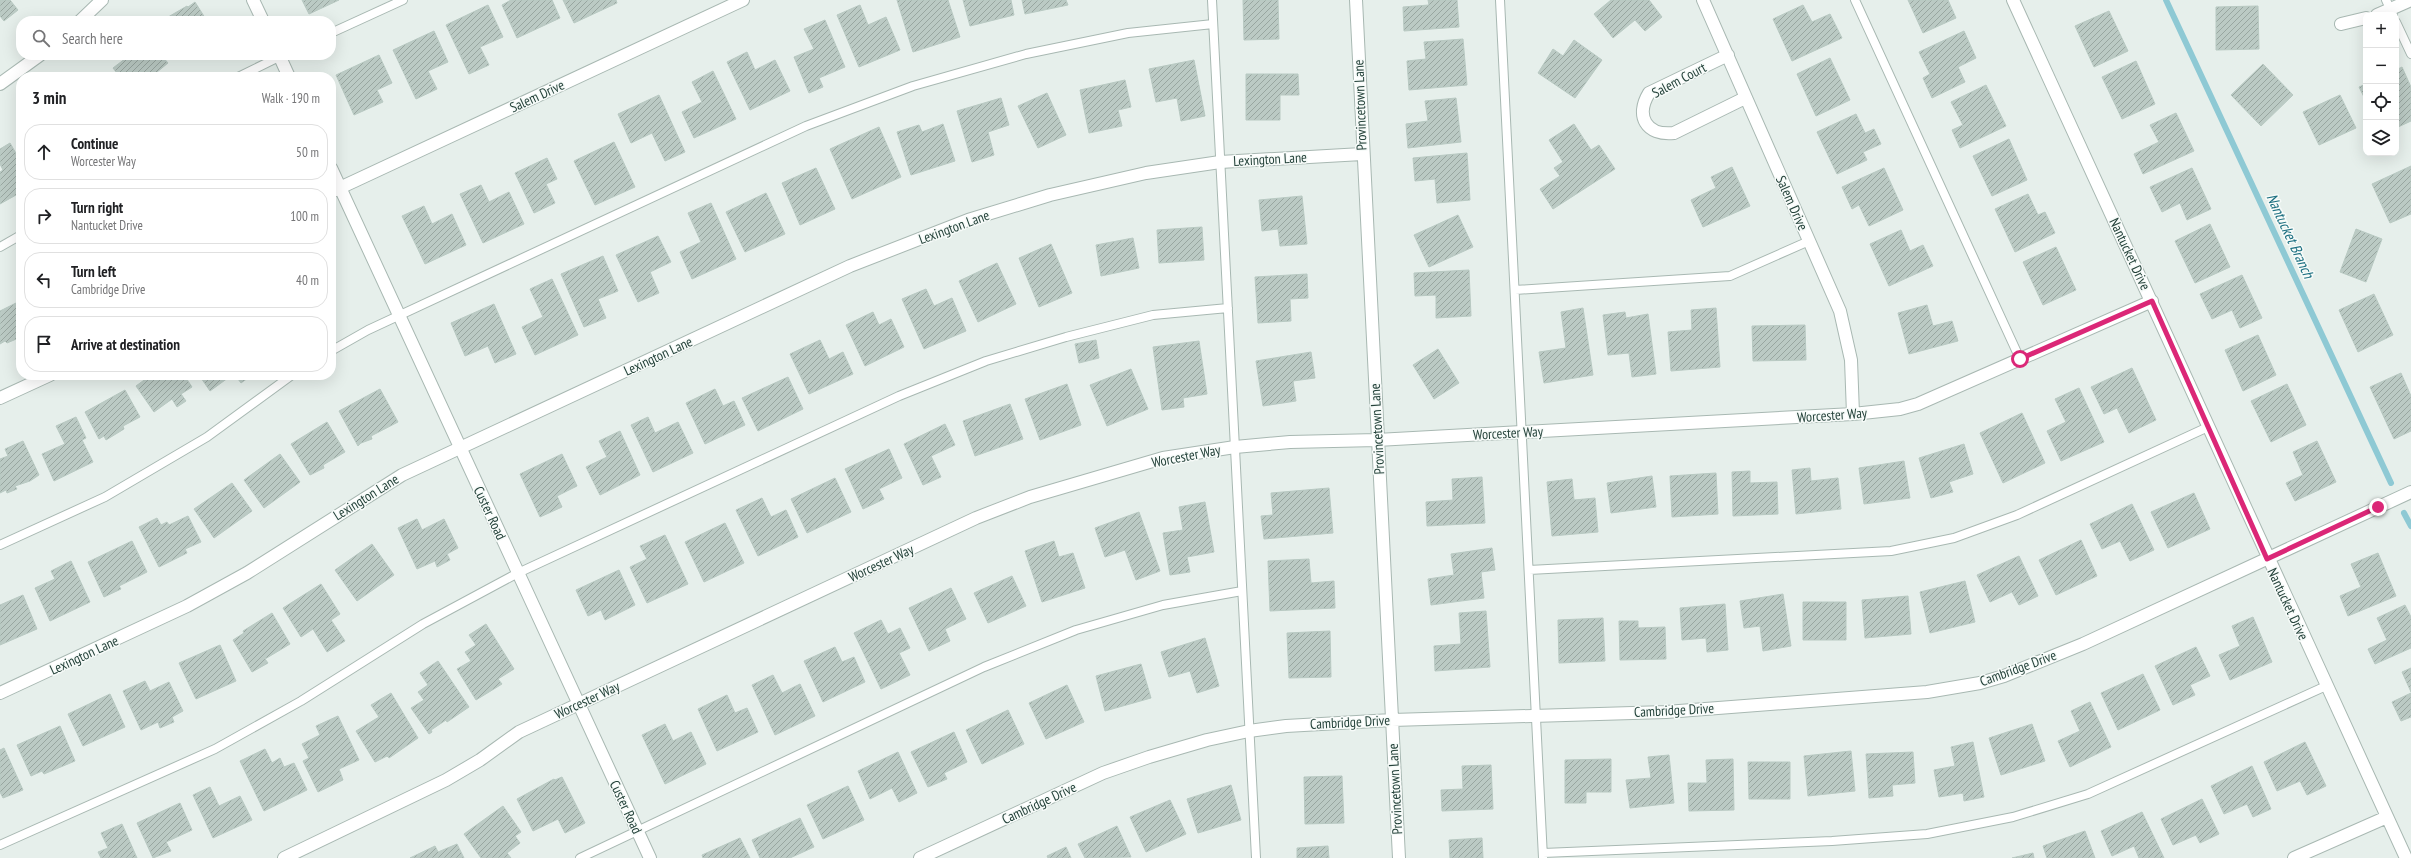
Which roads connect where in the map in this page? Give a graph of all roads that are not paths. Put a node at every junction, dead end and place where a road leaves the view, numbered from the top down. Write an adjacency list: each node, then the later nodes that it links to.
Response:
1 (102, 0): 13 (street)
2 (253, 0): 14 (street)
3 (403, 0): 19 (lane)
4 (743, 0): 33 (street, Salem Drive)
5 (1212, 0): 16 (lane)
6 (1356, 0): 31 (street, Provincetown Lane)
7 (1500, 0): 38 (lane)
8 (1703, 0): 21 (street, Salem Drive)
9 (1855, 0): 43 (lane)
10 (2014, 0): 39 (street, Nantucket Drive)
11 (2411, 0): 12 (street)
12 (2390, 8)
13 (85, 16)
14 (261, 16)
15 (2363, 19): 17 (street)
16 (1214, 24): 32 (lane); 41 (lane)
17 (2341, 24)
18 (2399, 28): 20 (lane)
19 (336, 31)
20 (2411, 54)
21 (1728, 55): 30 (street, Salem Drive); 30 (street, Salem Court)
22 (33, 60): 26 (street)
23 (273, 60): 27 (lane)
24 (283, 60): 28 (street)
25 (16, 72): 29 (street)
26 (17, 72)
27 (248, 72)
28 (287, 72)
29 (0, 84)
30 (1746, 98): 36 (street, Salem Drive)
31 (1362, 154): 32 (street, Lexington Lane); 50 (street, Provincetown Lane)
32 (1220, 162): 40 (lane); 52 (street, Lexington Lane)
33 (336, 190)
34 (336, 192): 41 (street, Custer Road)
35 (16, 238): 37 (lane)
36 (1809, 241): 38 (lane); 47 (street, Salem Drive)
37 (0, 247)
38 (1515, 290): 49 (lane)
39 (2152, 301): 43 (street, Worcester Way); 48 (street, Nantucket Drive)
40 (1228, 308): 51 (lane); 57 (lane)
41 (399, 316): 42 (lane); 52 (street, Custer Road)
42 (336, 348)
43 (2020, 359): 47 (street, Worcester Way)
44 (39, 380): 46 (street)
45 (285, 380): 54 (lane)
46 (0, 398)
47 (1853, 414): 49 (street, Worcester Way)
48 (2208, 427): 55 (street, Nantucket Drive); 56 (lane)
49 (1522, 432): 50 (street, Worcester Way); 56 (lane)
50 (1378, 440): 51 (street, Worcester Way); 63 (street, Provincetown Lane)
51 (1235, 447): 58 (lane); 61 (street, Worcester Way)
52 (460, 448): 57 (street, Custer Road); 60 (street, Lexington Lane)
53 (2411, 492): 55 (street, Cambridge Drive)
54 (0, 545)
55 (2267, 559): 59 (street, Nantucket Drive); 62 (street, Cambridge Drive)
56 (1529, 570): 62 (lane)
57 (518, 573): 61 (street, Custer Road); 67 (lane)
58 (1242, 590): 64 (lane); 66 (lane)
59 (2326, 686): 65 (street, Nantucket Drive); 68 (lane)
60 (0, 693)
61 (578, 704): 66 (street, Custer Road); 69 (street, Worcester Way)
62 (1536, 715): 63 (street, Cambridge Drive); 68 (lane)
63 (1392, 720): 64 (street, Cambridge Drive); 74 (street, Provincetown Lane)
64 (1249, 731): 72 (street, Cambridge Drive); 73 (lane)
65 (2387, 817): 75 (street); 76 (street, Nantucket Drive)
66 (637, 830): 70 (lane); 71 (street, Custer Road)
67 (0, 846)
68 (1543, 856)
69 (284, 858)
70 (580, 858)
71 (650, 858)
72 (920, 858)
73 (1256, 858)
74 (1399, 858)
75 (2294, 858)
76 (2406, 858)

